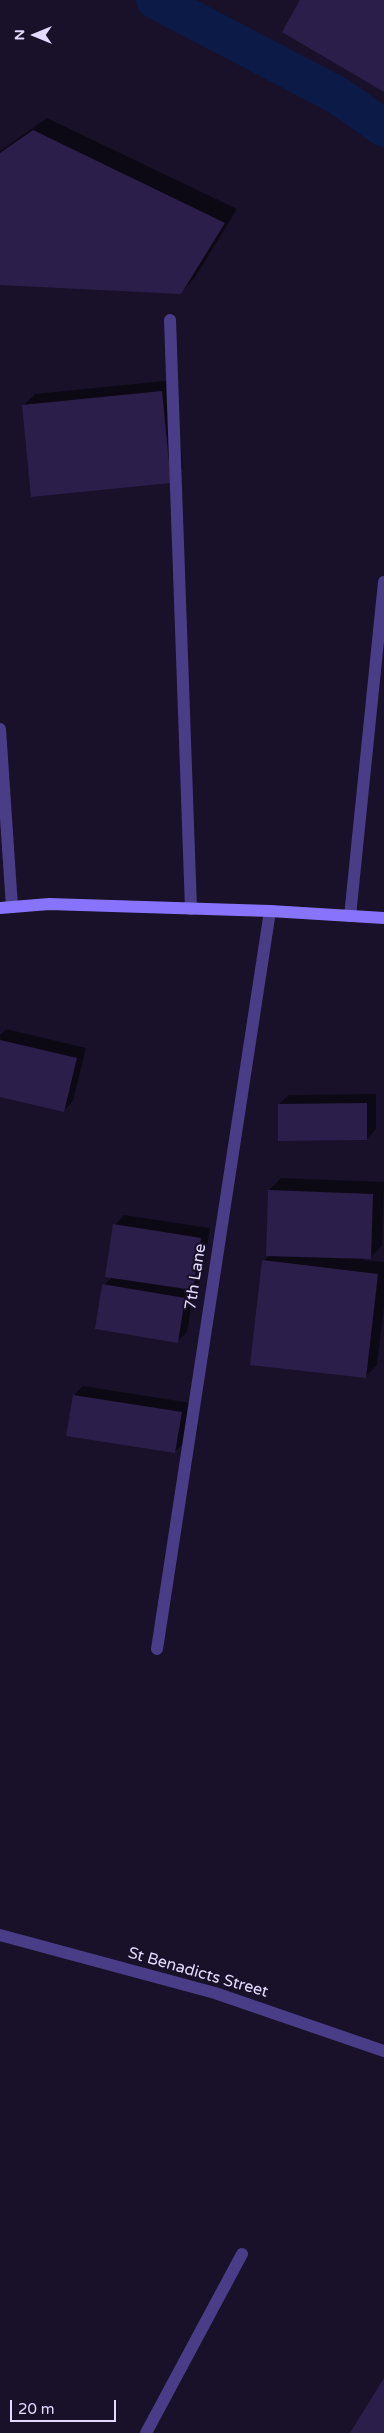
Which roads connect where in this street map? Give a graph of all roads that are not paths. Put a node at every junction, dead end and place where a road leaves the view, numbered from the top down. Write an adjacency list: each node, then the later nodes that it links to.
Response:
1 (170, 320): 5 (street)
2 (384, 582): 7 (street)
3 (0, 729): 4 (street)
4 (6, 907): 5 (main road)
5 (191, 909): 6 (main road)
6 (270, 911): 7 (main road); 9 (street, 7th Lane)
7 (350, 916): 8 (main road)
8 (384, 918)
9 (157, 1649)
10 (0, 1935): 11 (street, St Benadicts Street)
11 (384, 2051)
12 (242, 2254): 13 (street)
13 (146, 2433)

